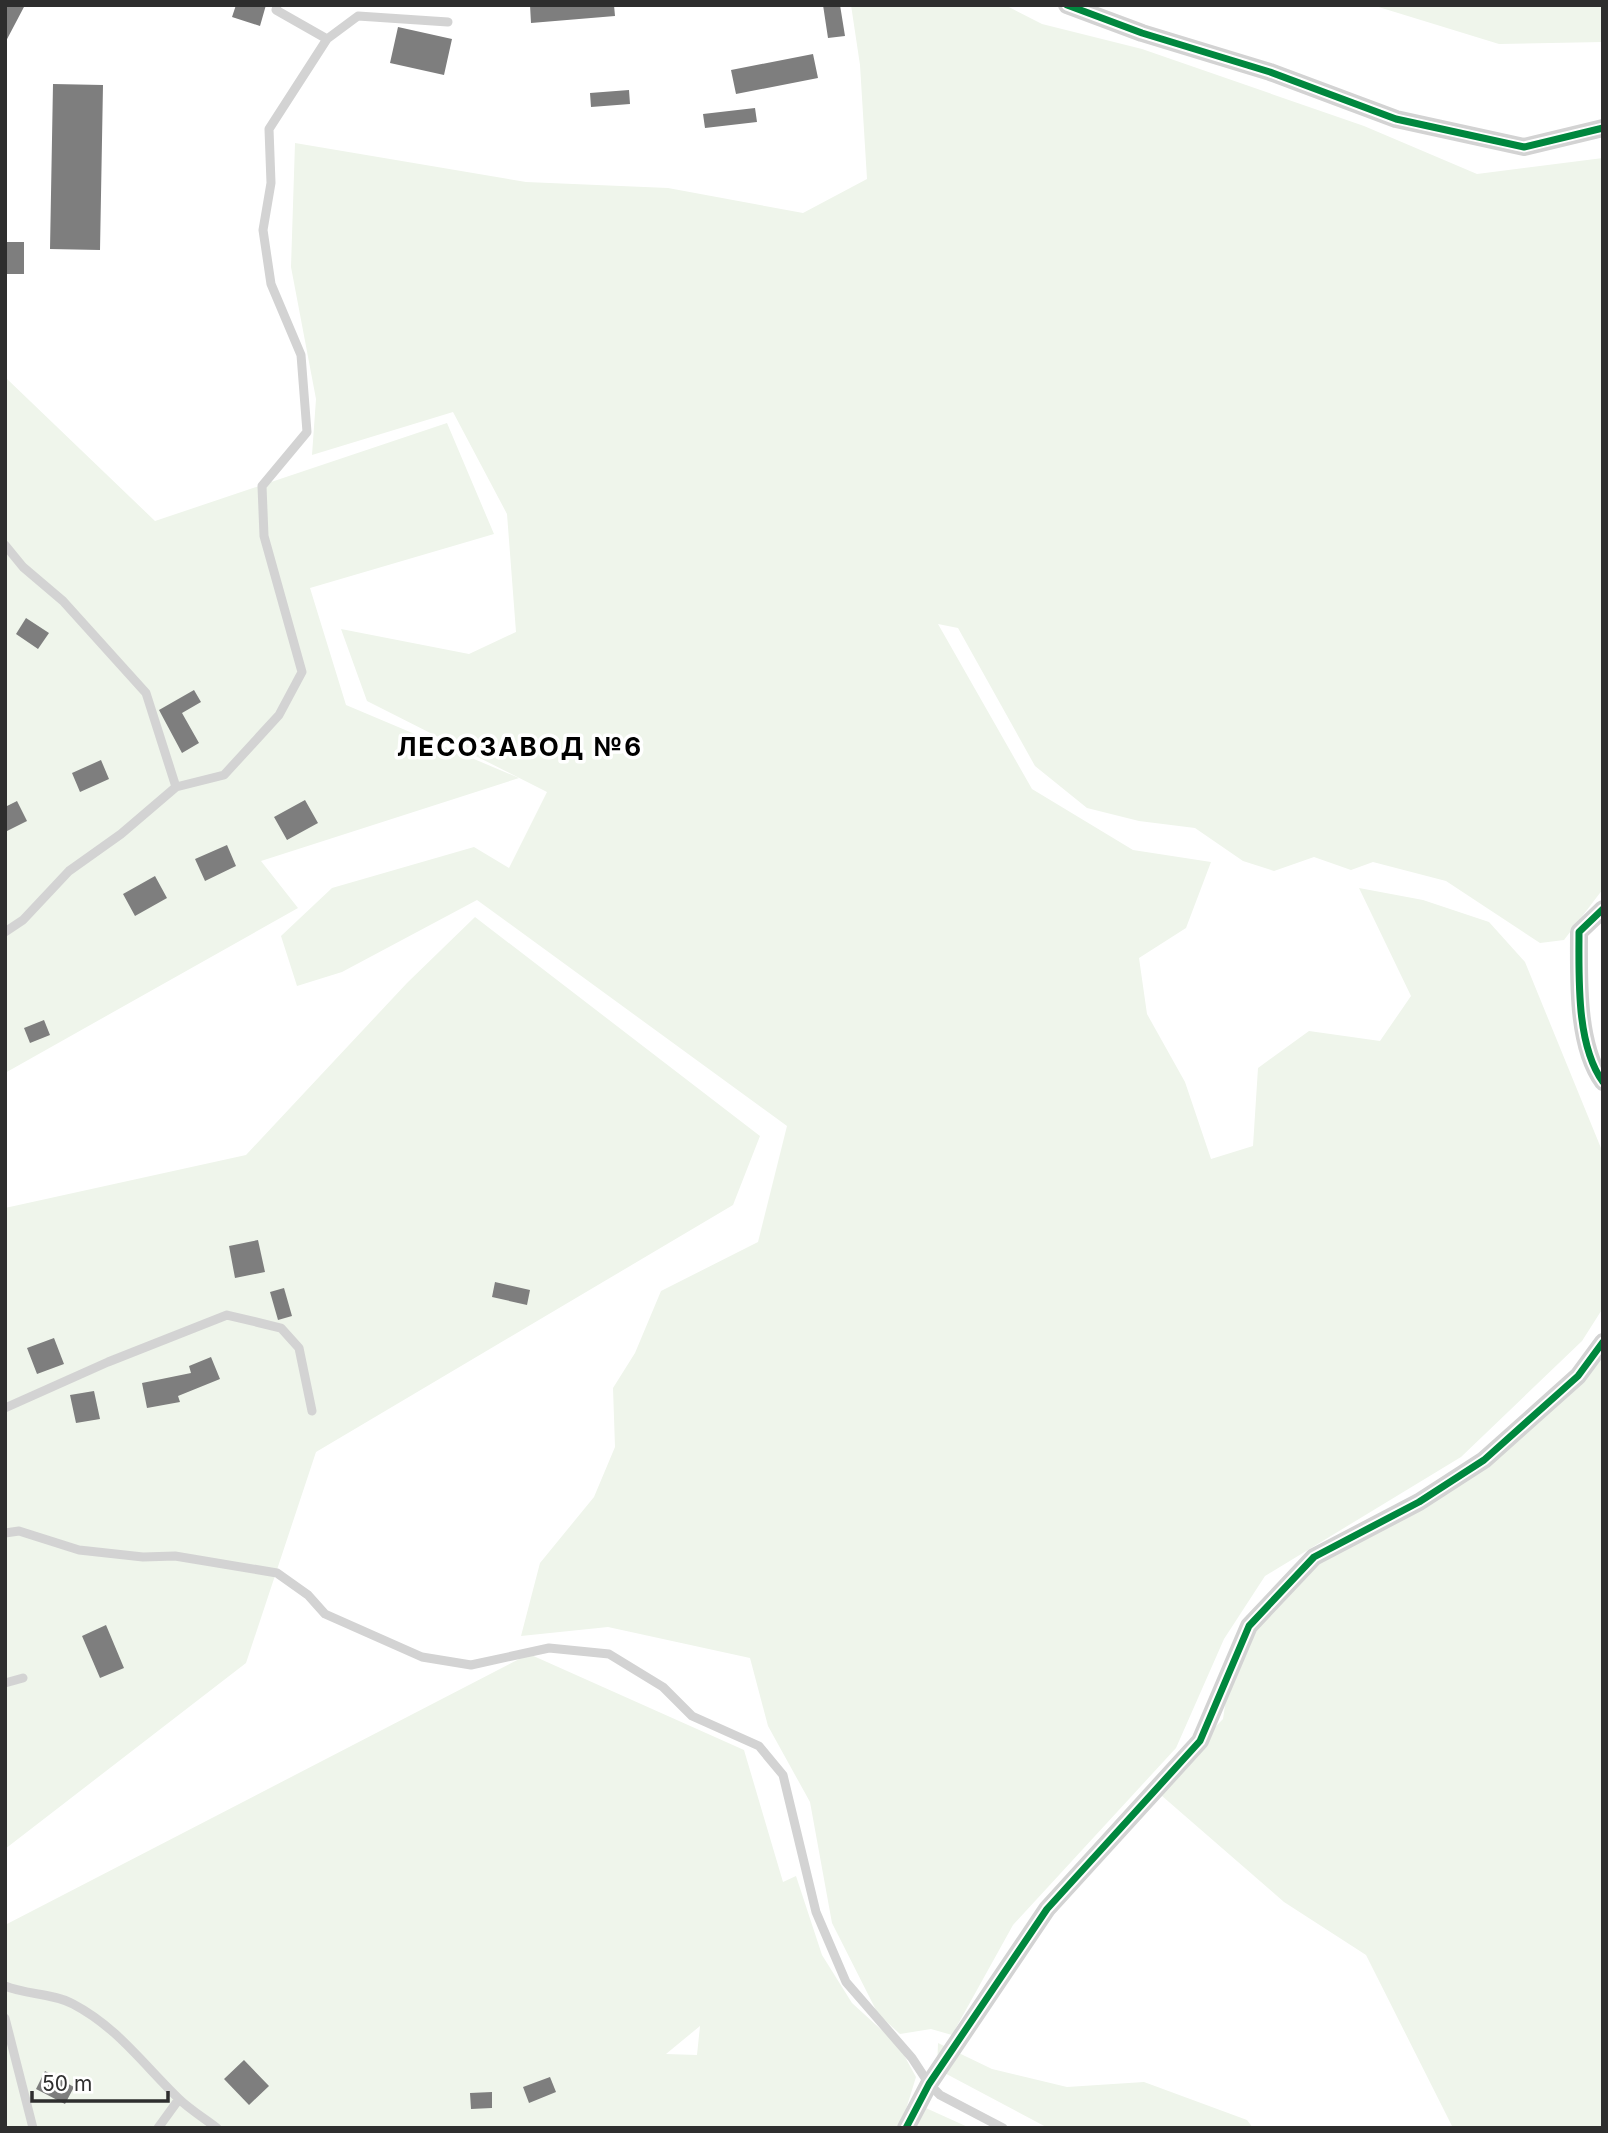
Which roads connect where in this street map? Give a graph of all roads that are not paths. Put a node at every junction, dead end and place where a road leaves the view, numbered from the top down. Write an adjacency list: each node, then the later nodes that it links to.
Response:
1 (277, 5): 4 (lane)
2 (1067, 5): 5 (street)
3 (448, 23): 4 (lane)
4 (327, 39): 7 (lane)
5 (1603, 128)
6 (5, 545): 7 (lane)
7 (176, 787): 9 (lane)
8 (1603, 909): 10 (street)
9 (5, 932)
10 (1603, 1083)
11 (1603, 1342): 19 (street)
12 (5, 1408): 13 (lane)
13 (312, 1411)
14 (5, 1533): 19 (lane)
15 (23, 1678): 16 (lane)
16 (5, 1683)
17 (5, 1986): 20 (lane)
18 (5, 2018): 21 (lane)
19 (929, 2084): 24 (street); 25 (lane)
20 (179, 2099): 22 (lane); 23 (lane)
21 (33, 2128)
22 (158, 2128)
23 (217, 2128)
24 (906, 2128)
25 (1003, 2128)

